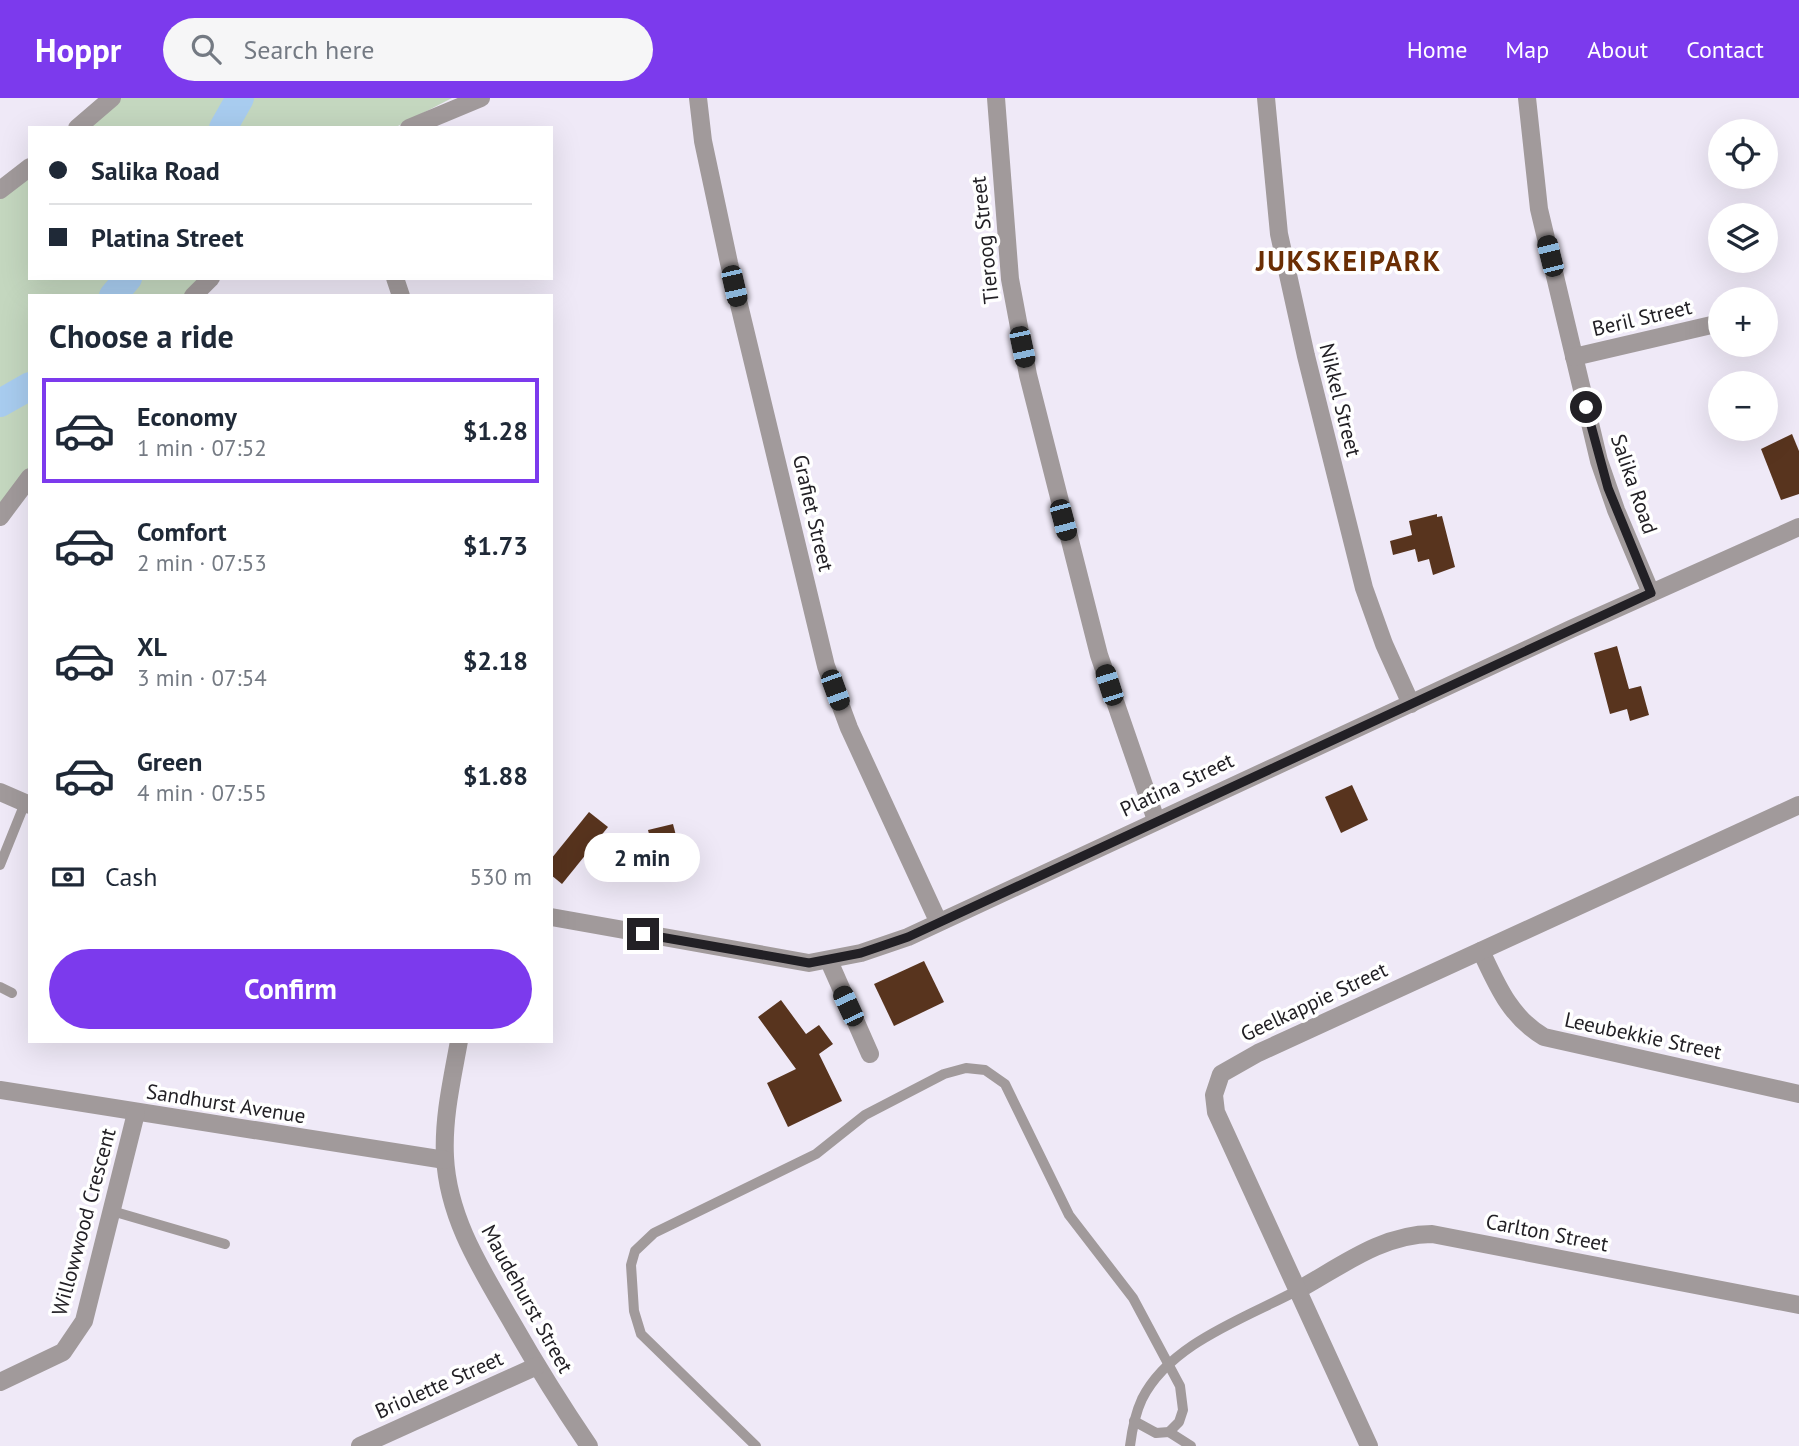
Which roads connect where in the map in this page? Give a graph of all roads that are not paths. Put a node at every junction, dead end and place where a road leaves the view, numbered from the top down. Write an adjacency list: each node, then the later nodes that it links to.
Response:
1 (112, 98): 7 (street)
2 (481, 98): 8 (street)
3 (698, 98): 26 (street, Grafiet Street)
4 (996, 98): 23 (street, Tieroog Street)
5 (1266, 98): 19 (street, Nikkel Street)
6 (1528, 98): 14 (street, Salika Road)
7 (79, 126)
8 (414, 126)
9 (28, 169): 10 (street)
10 (0, 190)
11 (209, 280): 12 (street)
12 (195, 294)
13 (1708, 326): 14 (street, Beril Street)
14 (1574, 357): 18 (street, Salika Road)
15 (28, 480): 16 (street)
16 (0, 517)
17 (1799, 527): 18 (street, Platina Street)
18 (1651, 593): 19 (street, Platina Street)
19 (1411, 704): 23 (street, Platina Street)
20 (0, 792): 21 (street)
21 (27, 804): 24 (lane)
22 (1799, 805): 27 (street, Geelkappie Street)
23 (1156, 820): 26 (street, Platina Street)
24 (0, 865)
25 (553, 916): 28 (street, Platina Street)
26 (938, 921): 28 (street, Platina Street)
27 (1481, 951): 34 (street, Leeubekkie Street); 39 (street, Geelkappie Street)
28 (829, 961): 32 (street)
29 (0, 987): 30 (lane)
30 (12, 993)
31 (459, 1043): 36 (street, Maudehurst Street)
32 (870, 1054)
33 (0, 1090): 35 (street, Sandhurst Avenue)
34 (1799, 1094)
35 (136, 1113): 36 (street, Sandhurst Avenue); 37 (street, Willowwood Crescent)
36 (445, 1160): 41 (street, Maudehurst Street)
37 (112, 1212): 38 (lane); 43 (street, Willowwood Crescent)
38 (225, 1244)
39 (1298, 1290): 40 (street, Carlton Street); 42 (lane); 51 (street, Geelkappie Street)
40 (1799, 1305)
41 (537, 1366): 46 (street, Briolette Street); 47 (street, Maudehurst Street)
42 (1168, 1366): 44 (lane); 45 (lane); 48 (lane)
43 (0, 1382)
44 (1134, 1422): 45 (lane); 49 (lane)
45 (1169, 1432): 50 (lane)
46 (360, 1446)
47 (589, 1446)
48 (756, 1446)
49 (1130, 1446)
50 (1191, 1446)
51 (1369, 1446)

